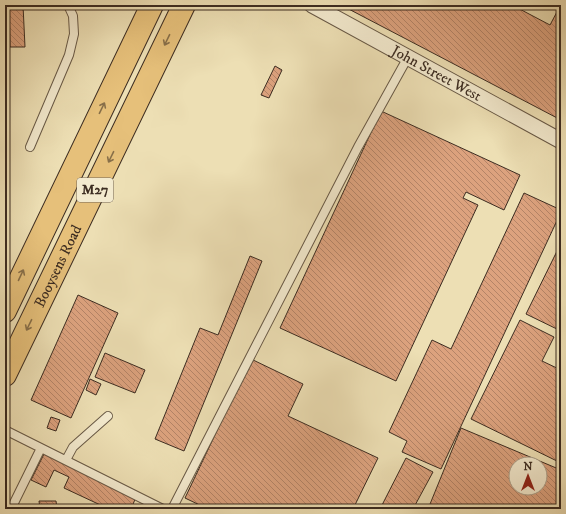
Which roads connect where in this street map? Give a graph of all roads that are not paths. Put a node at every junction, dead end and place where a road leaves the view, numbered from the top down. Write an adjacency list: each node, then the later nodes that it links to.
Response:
1 (68, 5): 7 (lane)
2 (152, 5): 8 (main road, Booysens Road / M27, one-way to 2)
3 (184, 5): 9 (main road, Booysens Road / M27, one-way to 9)
4 (312, 5): 5 (street, John Street West)
5 (408, 57): 6 (street, John Street West); 16 (lane)
6 (561, 141)
7 (30, 147)
8 (5, 310)
9 (5, 375)
10 (108, 416): 13 (lane)
11 (5, 430): 12 (lane)
12 (41, 448): 13 (lane); 14 (lane)
13 (66, 460): 15 (lane)
14 (11, 509)
15 (163, 509)
16 (172, 509)

